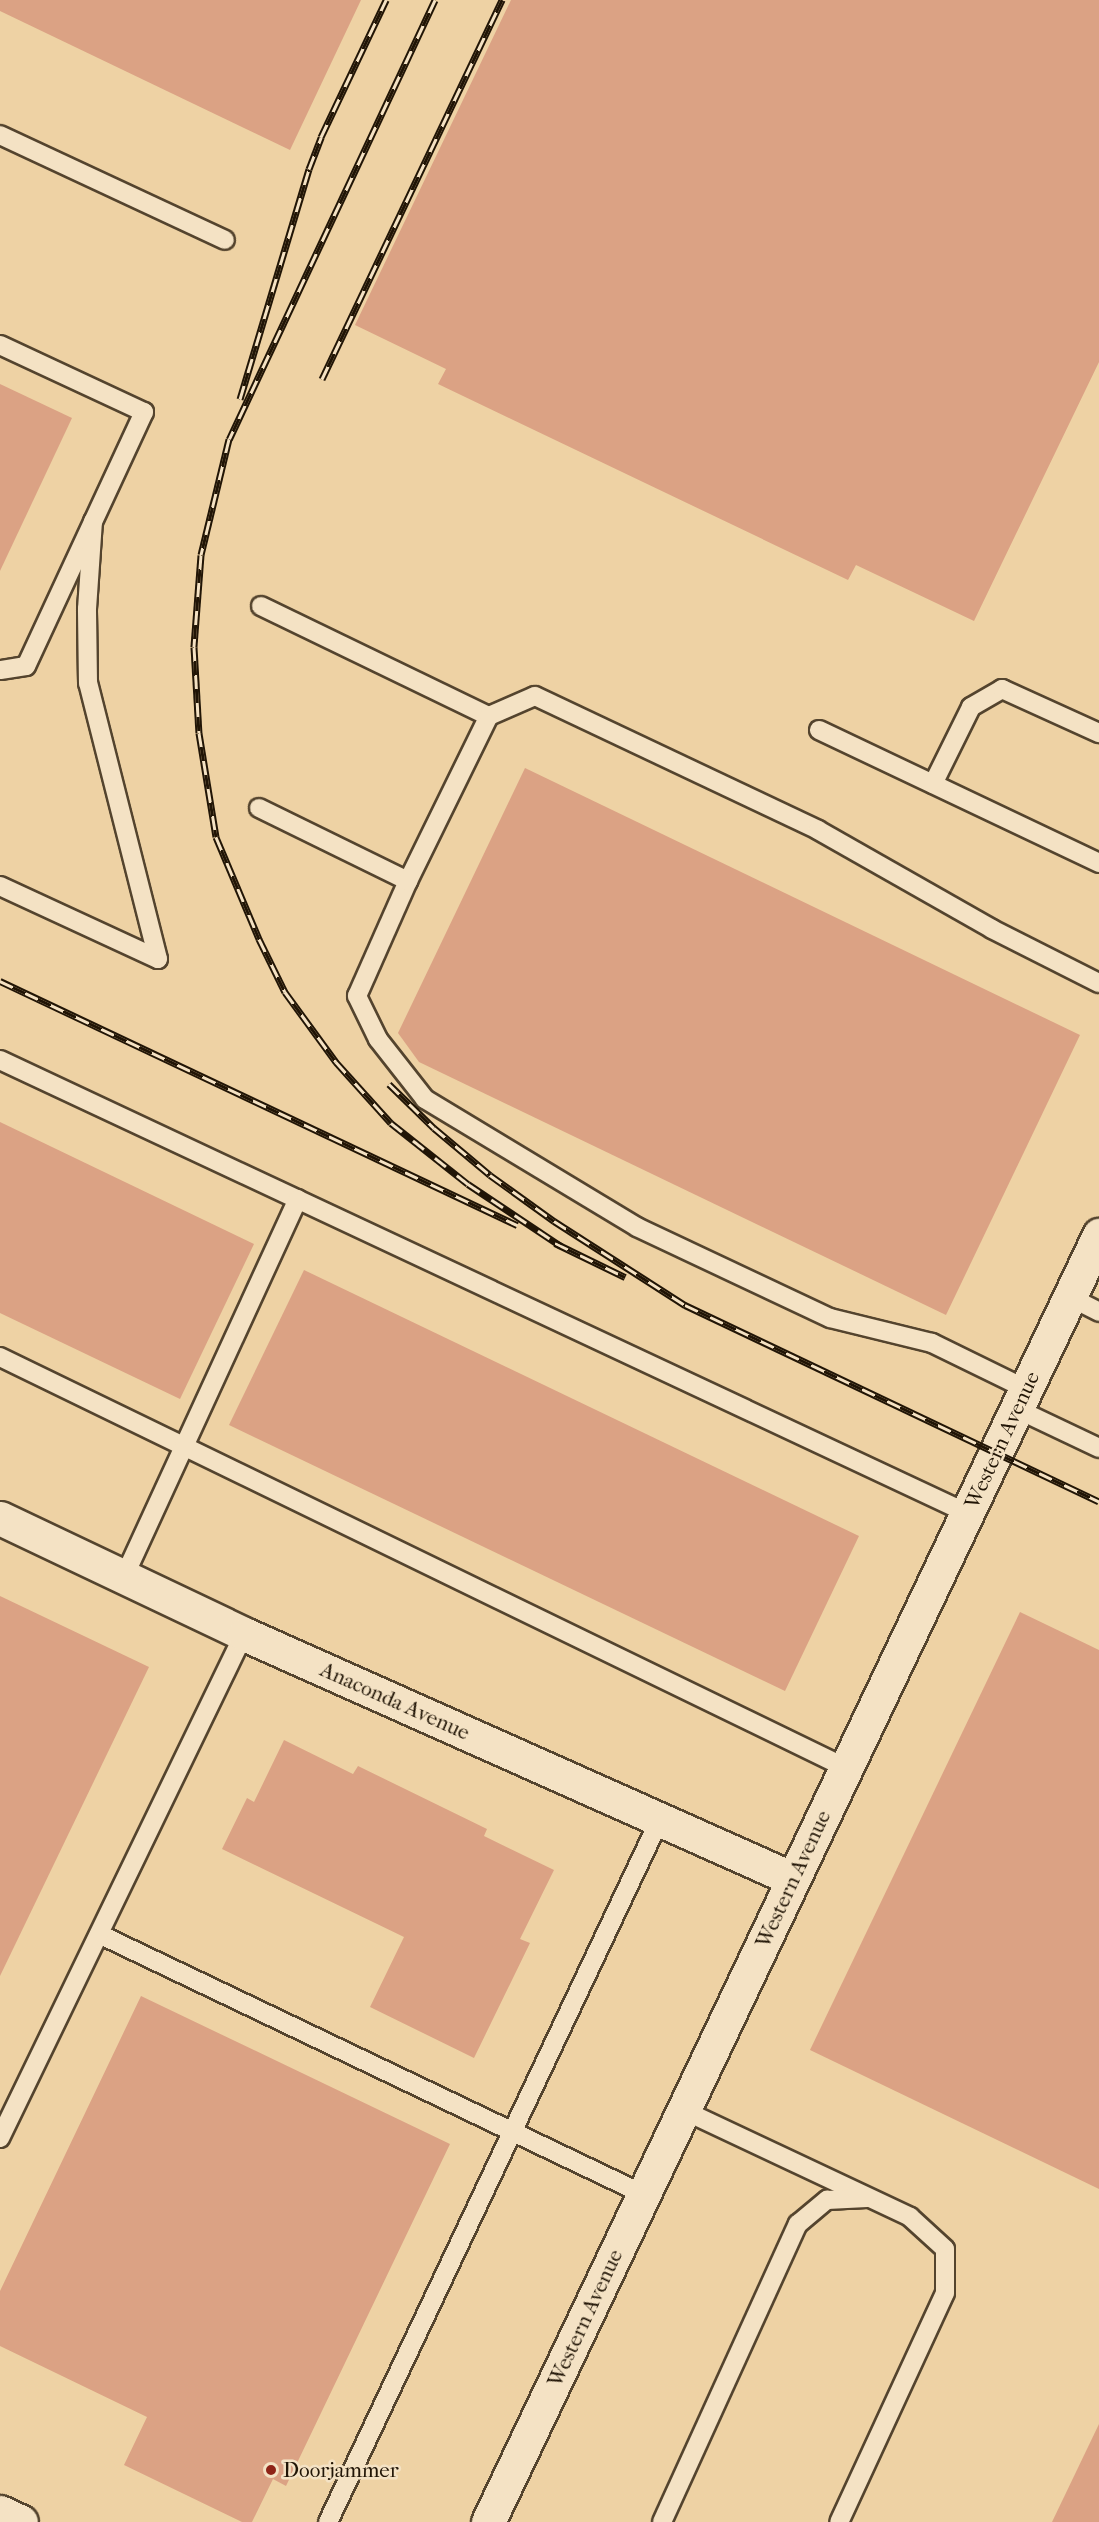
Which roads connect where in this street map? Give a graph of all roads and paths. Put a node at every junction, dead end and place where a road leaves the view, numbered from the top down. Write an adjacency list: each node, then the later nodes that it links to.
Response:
1 (0, 135): 2 (lane)
2 (225, 240)
3 (0, 345): 4 (lane)
4 (93, 521): 6 (lane); 14 (lane)
5 (261, 606): 7 (lane)
6 (0, 670)
7 (489, 716): 13 (lane); 15 (lane)
8 (819, 730): 10 (lane)
9 (1099, 733): 10 (lane)
10 (933, 784): 12 (lane)
11 (259, 808): 13 (lane)
12 (1099, 863)
13 (408, 881): 22 (lane)
14 (0, 886)
15 (1099, 983)
16 (0, 1060): 17 (lane)
17 (298, 1199): 23 (lane); 25 (lane)
18 (1099, 1235): 19 (street, Western Avenue)
19 (1070, 1298): 20 (lane); 22 (street, Western Avenue)
20 (1099, 1312)
21 (0, 1357): 23 (lane)
22 (1022, 1399): 24 (lane); 25 (street, Western Avenue)
23 (185, 1445): 27 (lane); 29 (lane)
24 (1099, 1448)
25 (967, 1513): 29 (street, Western Avenue)
26 (0, 1518): 27 (street, Anaconda Avenue)
27 (124, 1577): 28 (street, Anaconda Avenue)
28 (244, 1634): 30 (street, Anaconda Avenue); 32 (lane)
29 (846, 1768): 31 (street, Western Avenue)
30 (660, 1819): 31 (street, Anaconda Avenue); 34 (lane)
31 (793, 1879): 33 (street, Western Avenue)
32 (99, 1934): 34 (lane); 35 (lane)
33 (683, 2110): 36 (street, Western Avenue); 37 (lane)
34 (511, 2131): 36 (lane); 40 (lane)
35 (0, 2138)
36 (643, 2194): 41 (street, Western Avenue)
37 (872, 2198): 42 (lane); 43 (lane)
38 (0, 2512): 39 (street)
39 (21, 2522)
40 (328, 2522)
41 (488, 2522)
42 (662, 2522)
43 (839, 2522)

